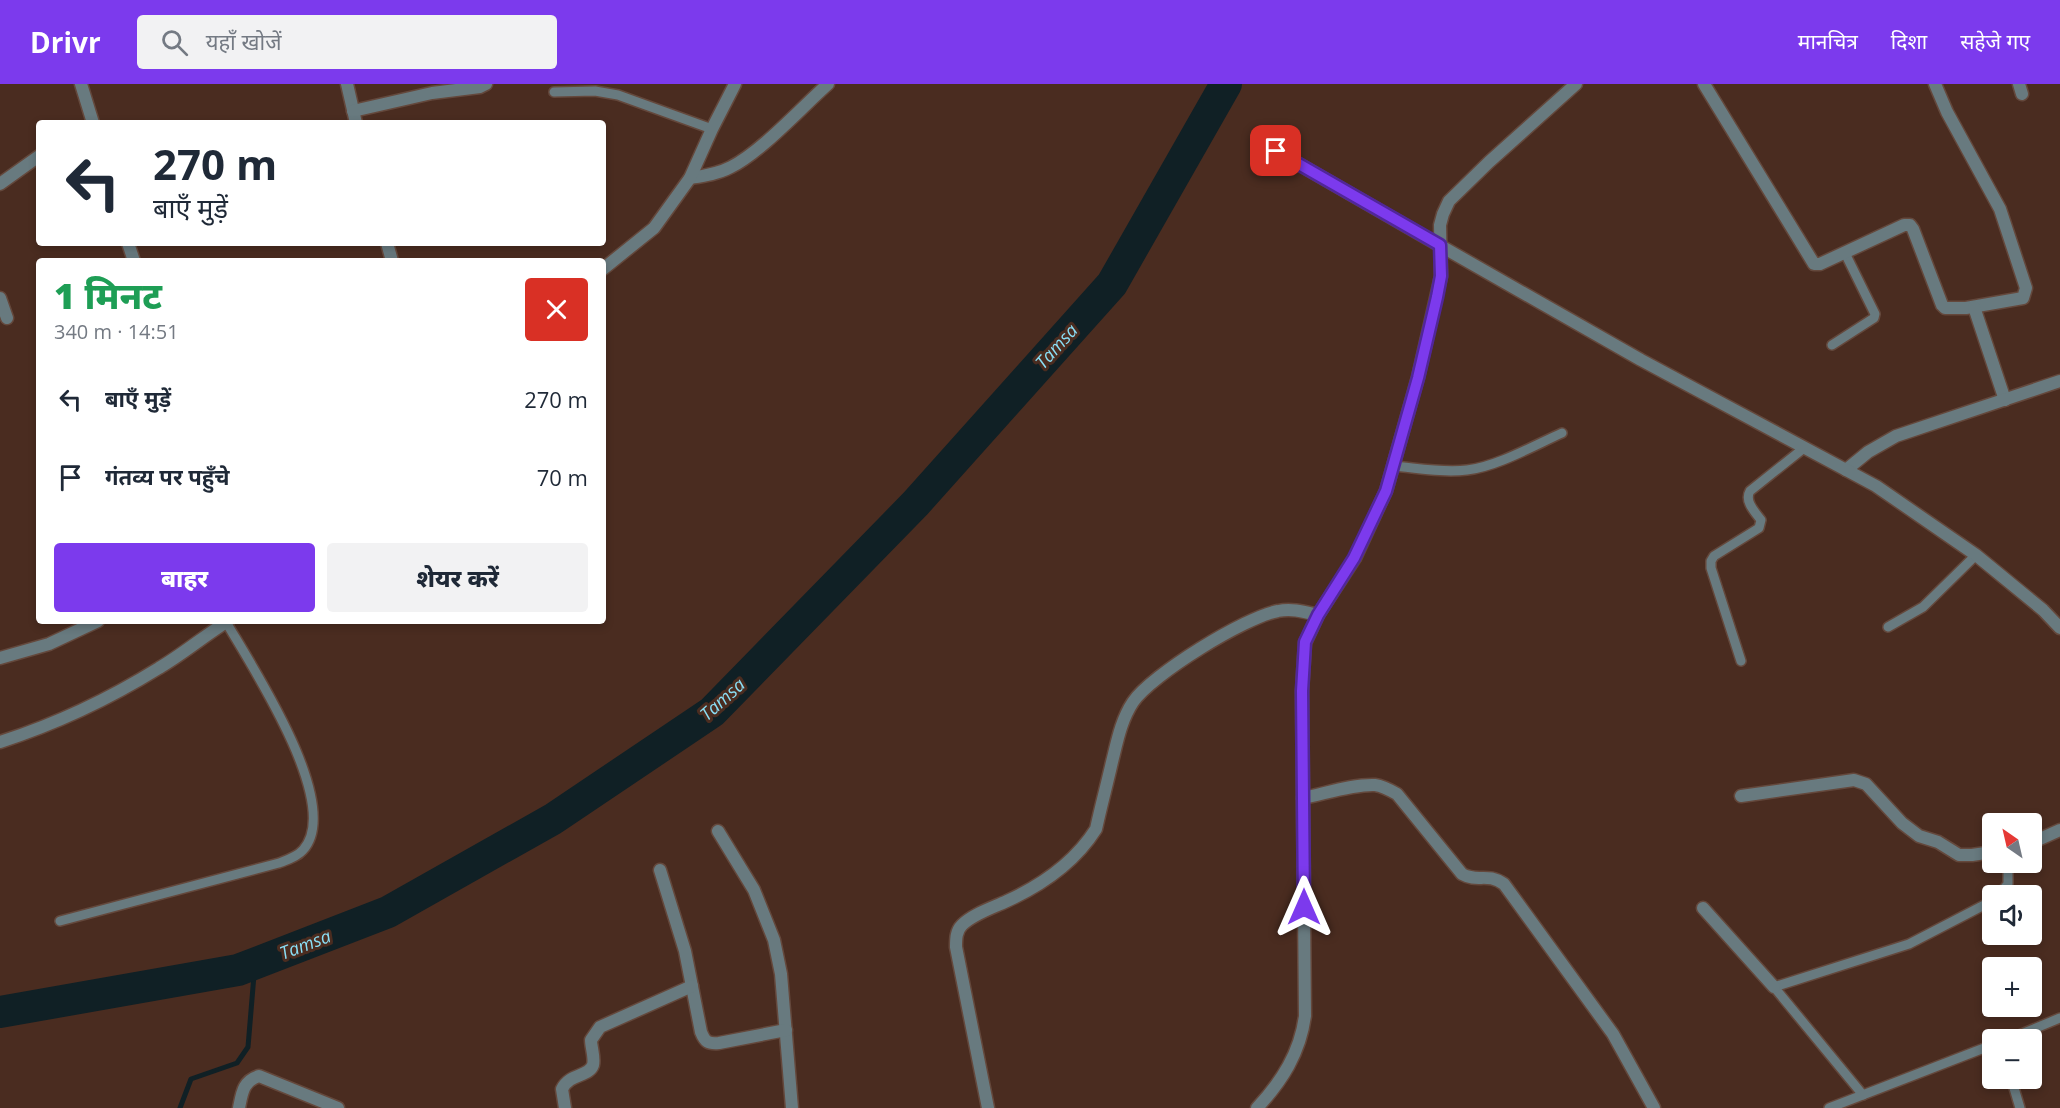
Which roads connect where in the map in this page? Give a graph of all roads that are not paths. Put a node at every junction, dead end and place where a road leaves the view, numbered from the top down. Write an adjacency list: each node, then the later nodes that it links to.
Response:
1 (81, 84): 11 (street)
2 (347, 84): 10 (street)
3 (486, 84): 10 (street)
4 (735, 84): 12 (street)
5 (828, 84): 15 (street)
6 (1576, 84): 17 (street)
7 (1704, 84): 18 (street)
8 (1935, 84): 21 (street)
9 (554, 92): 12 (lane)
10 (354, 117)
11 (90, 120)
12 (712, 129): 15 (street)
13 (1276, 151): 17 (street)
14 (36, 158): 16 (street)
15 (690, 178): 19 (street)
16 (0, 184)
17 (1440, 245): 27 (street); 28 (street)
18 (1845, 253): 21 (street); 23 (lane)
19 (606, 267)
20 (0, 298): 22 (street)
21 (1974, 307): 25 (street)
22 (8, 318)
23 (1832, 345)
24 (2060, 381): 25 (street)
25 (2005, 400): 29 (street)
26 (1562, 433): 28 (lane)
27 (1804, 448): 29 (street); 38 (lane)
28 (1393, 466): 31 (street)
29 (1846, 470): 30 (street)
30 (1976, 555): 35 (lane); 36 (street)
31 (1318, 615): 41 (street); 62 (street)
32 (92, 624): 37 (street)
33 (220, 624): 39 (street)
34 (222, 624): 49 (lane)
35 (1888, 627)
36 (2060, 628)
37 (0, 658)
38 (1741, 661)
39 (0, 742)
40 (1741, 796): 45 (street)
41 (1303, 798): 63 (street); 64 (street)
42 (2060, 830): 44 (street)
43 (718, 831): 54 (street)
44 (2042, 838)
45 (1982, 854)
46 (660, 870): 50 (street)
47 (1982, 906): 51 (lane)
48 (1703, 908): 51 (street)
49 (60, 921)
50 (692, 986): 54 (street); 60 (street)
51 (1774, 987): 57 (lane)
52 (2060, 1018): 53 (lane)
53 (2034, 1029)
54 (786, 1030): 61 (street)
55 (1982, 1050): 57 (lane)
56 (2014, 1089): 66 (lane)
57 (1863, 1095): 65 (lane)
58 (239, 1108): 59 (street)
59 (338, 1108)
60 (566, 1108)
61 (792, 1108)
62 (988, 1108)
63 (1257, 1108)
64 (1654, 1108)
65 (1828, 1108)
66 (2020, 1108)

